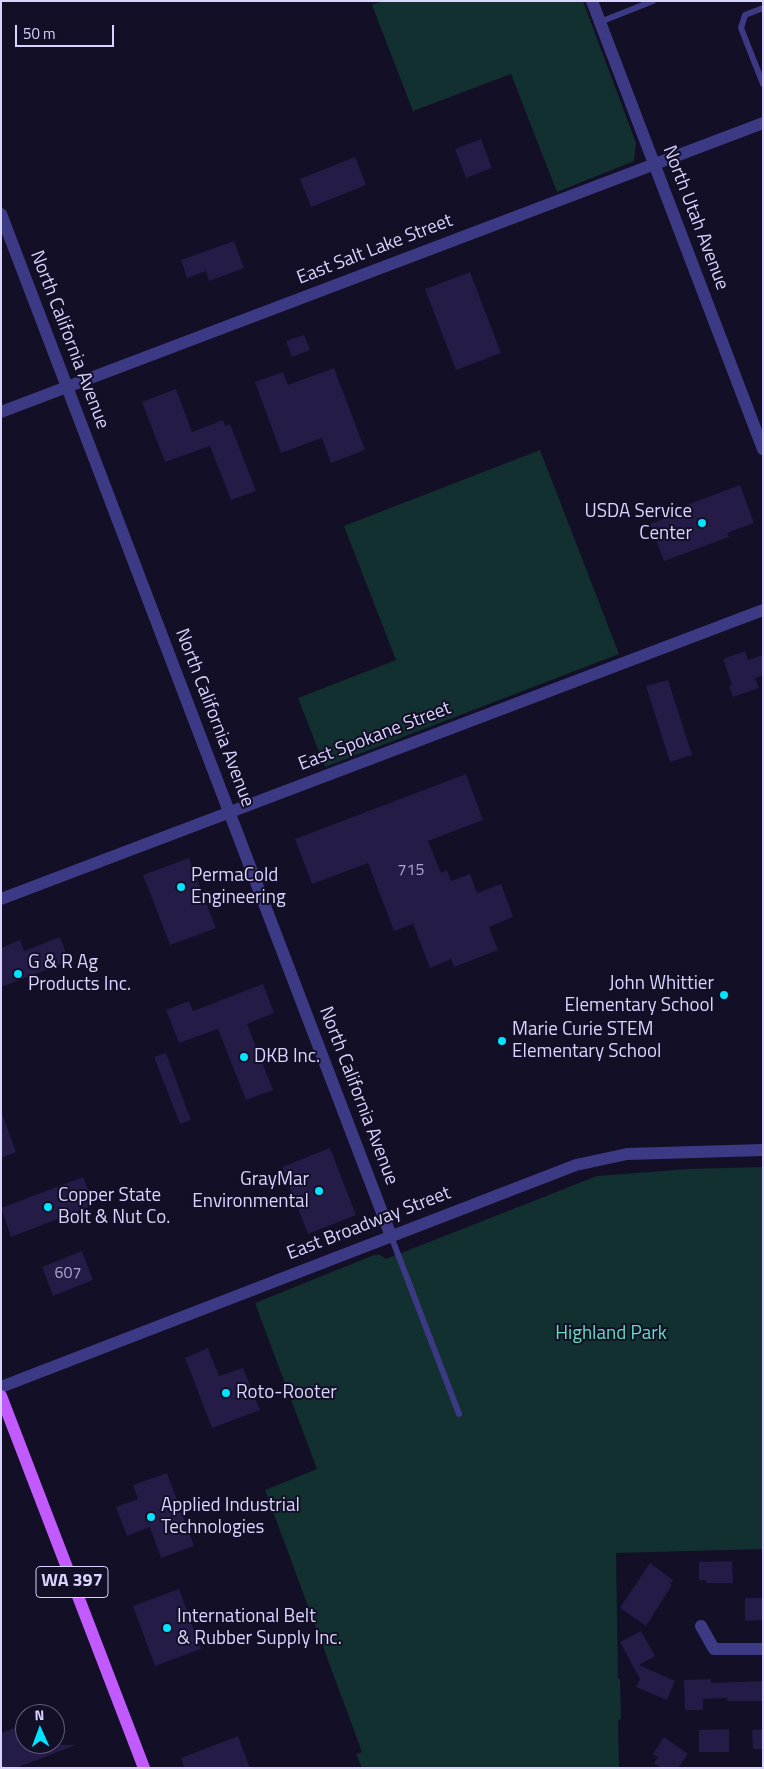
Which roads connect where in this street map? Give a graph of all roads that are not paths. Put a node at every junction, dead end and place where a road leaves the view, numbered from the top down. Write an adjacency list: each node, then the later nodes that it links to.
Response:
1 (592, 1): 4 (street, North Utah Avenue)
2 (653, 1): 4 (lane)
3 (763, 8): 5 (lane)
4 (600, 22): 7 (street, North Utah Avenue)
5 (763, 84)
6 (763, 124): 7 (street, East Salt Lake Street)
7 (655, 165): 9 (street, East Salt Lake Street); 11 (street, North Utah Avenue)
8 (1, 214): 9 (street, North California Avenue)
9 (68, 387): 10 (street, East Salt Lake Street); 13 (street, North California Avenue)
10 (1, 412)
11 (763, 449)
12 (763, 610): 13 (street, East Spokane Street)
13 (230, 812): 14 (street, East Spokane Street); 16 (street, North California Avenue)
14 (1, 899)
15 (763, 1150): 16 (street, East Broadway Street)
16 (391, 1236): 17 (street, East Broadway Street); 19 (lane)
17 (1, 1387)
18 (1, 1396): 22 (main road, WA 397)
19 (459, 1414)
20 (700, 1626): 21 (street)
21 (763, 1649)
22 (144, 1768)

